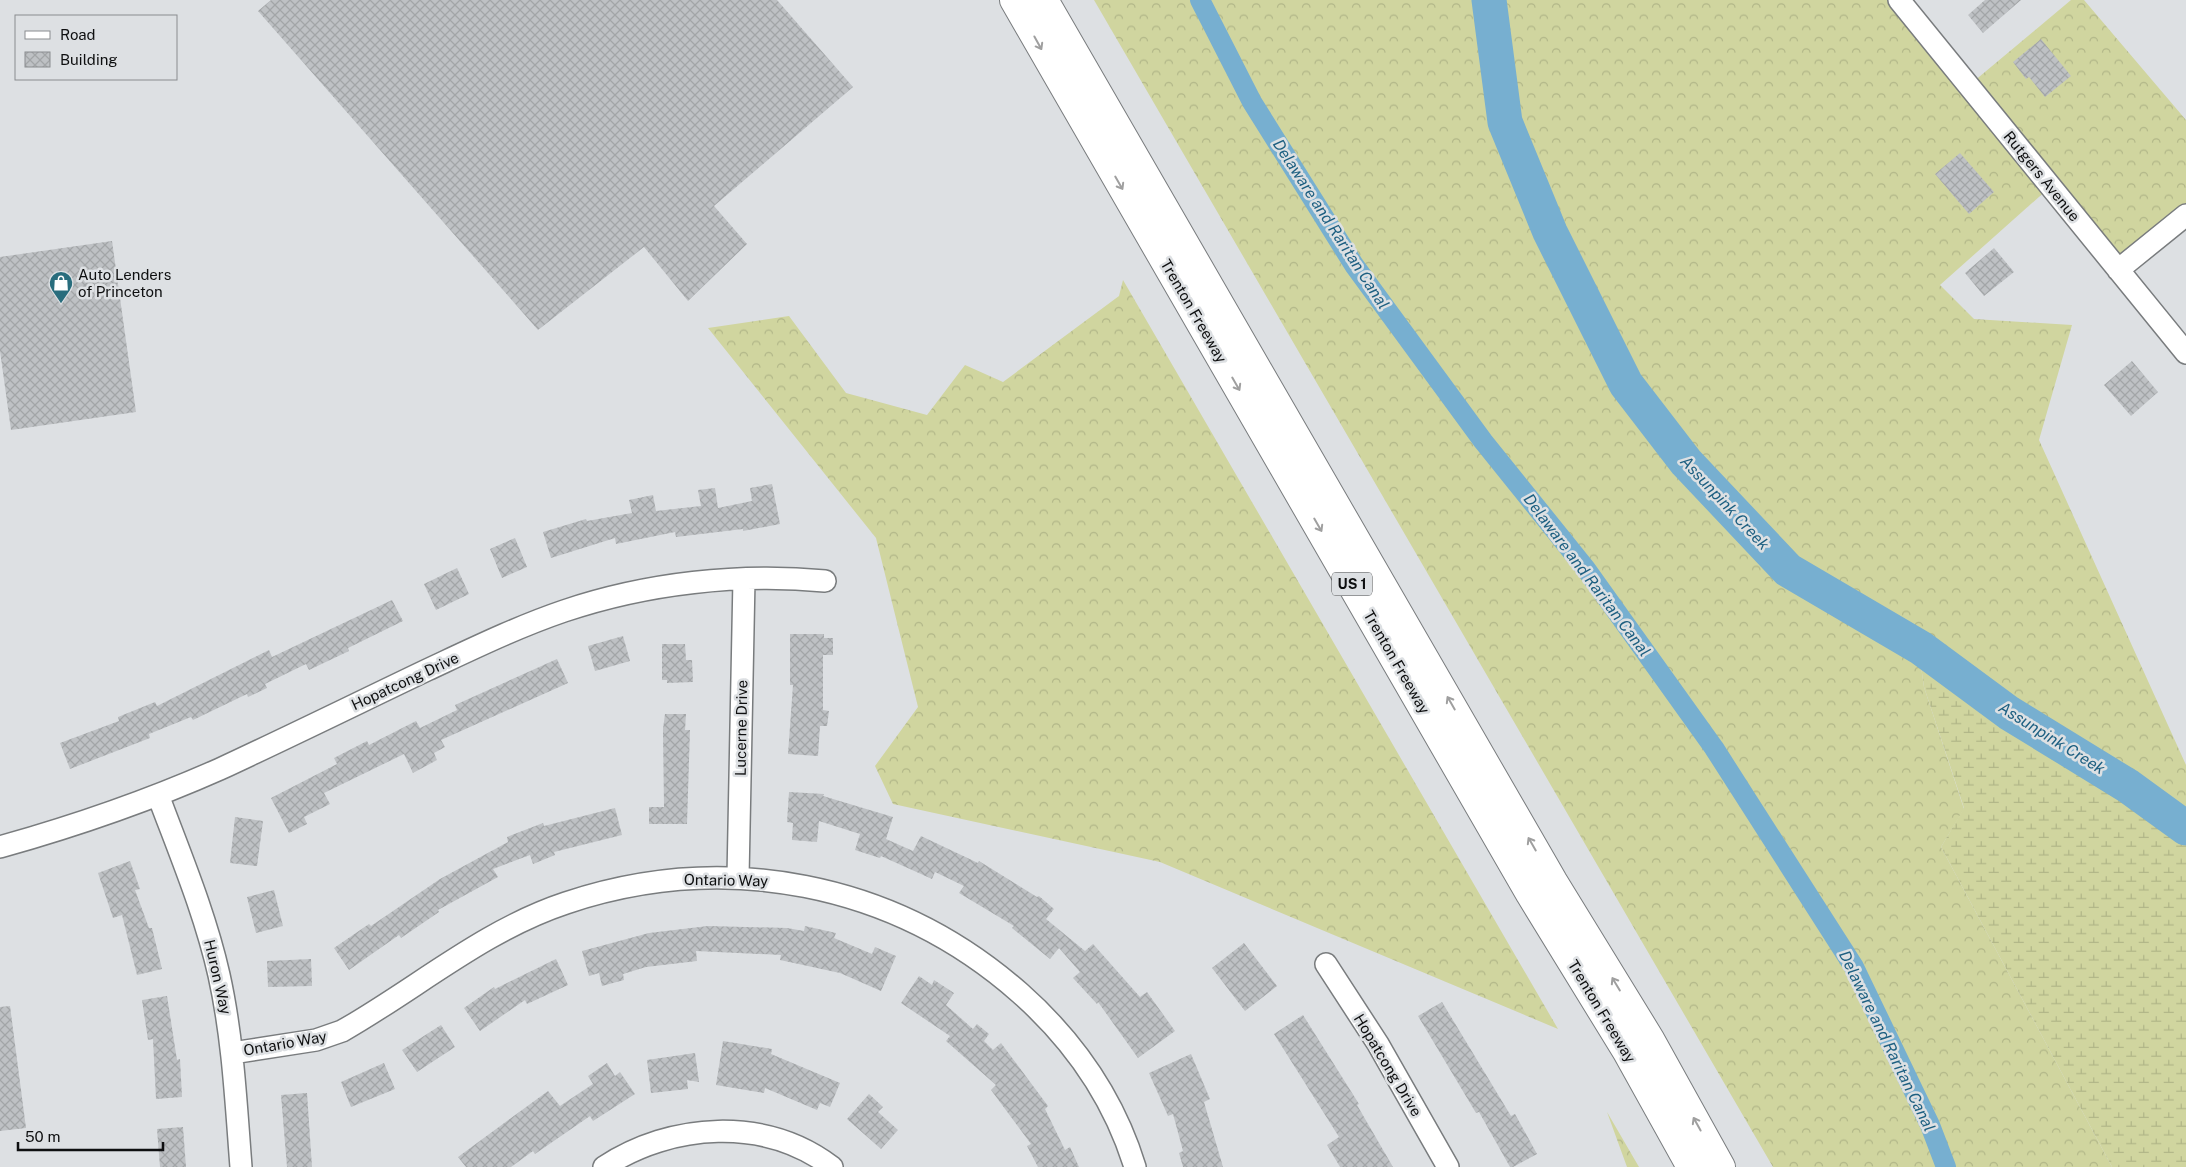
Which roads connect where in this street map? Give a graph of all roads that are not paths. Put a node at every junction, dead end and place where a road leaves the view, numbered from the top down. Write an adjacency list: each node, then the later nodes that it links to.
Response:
1 (1014, 0): 19 (highway, Trenton Freeway / US 1, one-way to 19)
2 (1044, 0): 20 (highway, Trenton Freeway / US 1, one-way to 2)
3 (1899, 0): 5 (street, Rutgers Avenue)
4 (2186, 215): 5 (street)
5 (2118, 270): 6 (street, Rutgers Avenue)
6 (2186, 353)
7 (744, 579): 8 (street, Hopatcong Drive); 9 (street, Hopatcong Drive); 11 (street, Lucerne Drive)
8 (825, 581)
9 (158, 795): 10 (street, Hopatcong Drive); 13 (street, Huron Way)
10 (0, 847)
11 (738, 877): 13 (street, Ontario Way); 17 (street, Ontario Way)
12 (1326, 964): 18 (street, Hopatcong Drive)
13 (232, 1052): 14 (street, Huron Way)
14 (241, 1167)
15 (604, 1167): 16 (street)
16 (832, 1167)
17 (1135, 1167)
18 (1448, 1167)
19 (1691, 1167)
20 (1721, 1167)

